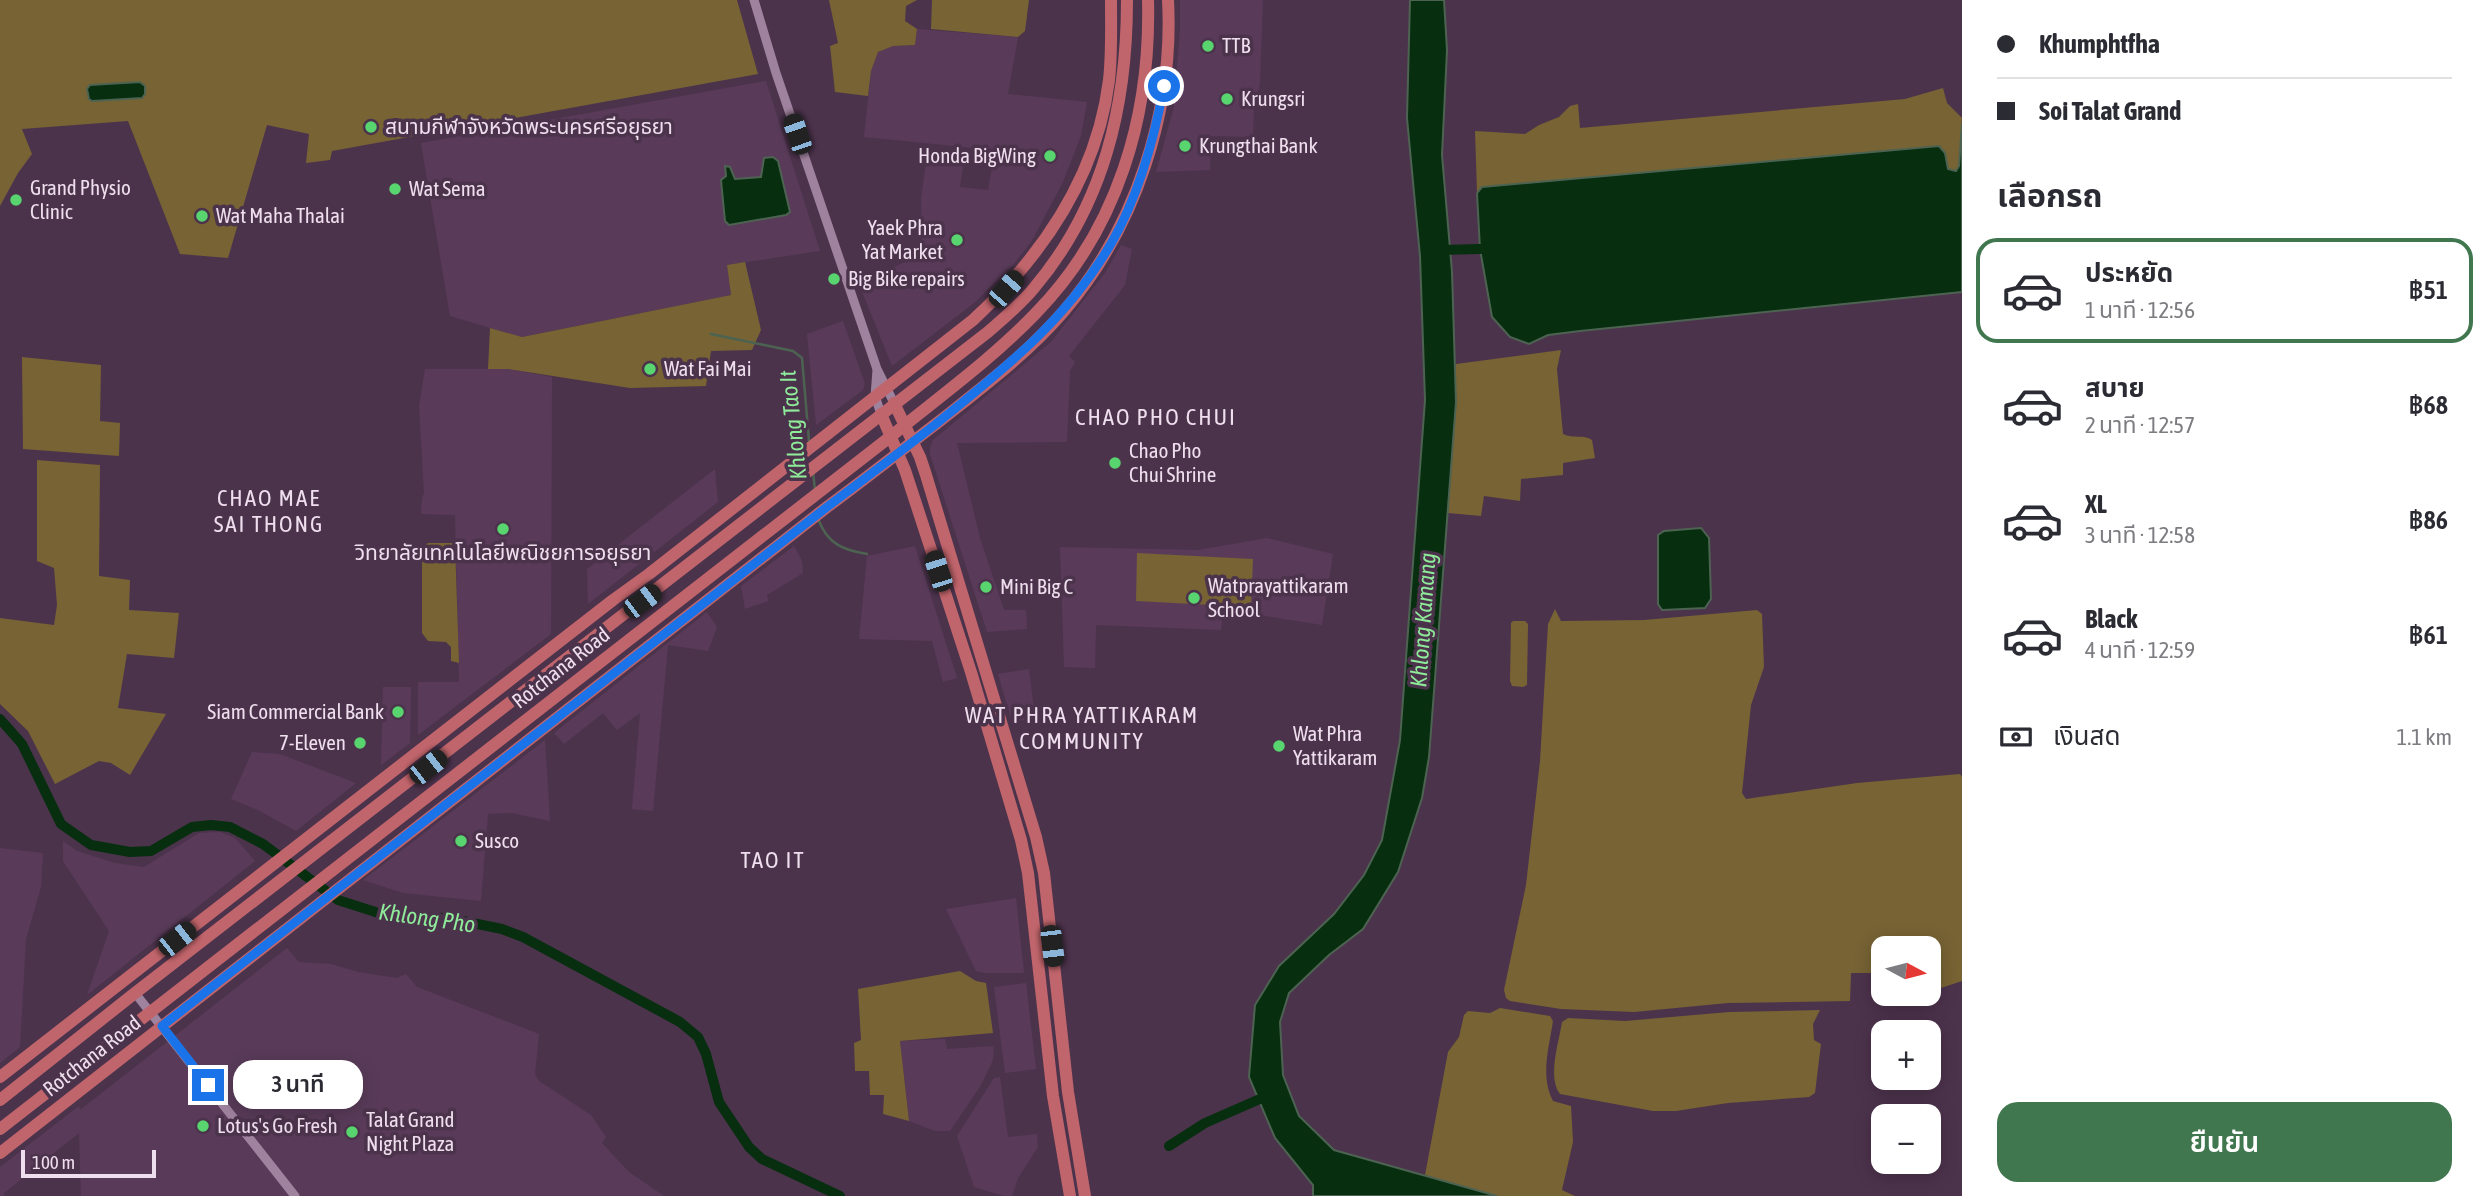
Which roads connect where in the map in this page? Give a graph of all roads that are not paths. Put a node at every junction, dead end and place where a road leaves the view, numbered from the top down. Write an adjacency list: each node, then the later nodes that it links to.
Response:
1 (754, 0): 6 (street)
2 (1111, 0): 7 (main road, Rotchana Road)
3 (1127, 0): 9 (main road, Rotchana Road)
4 (1148, 0): 11 (main road, Rotchana Road)
5 (1168, 0): 13 (main road, Rotchana Road)
6 (877, 370): 7 (street); 8 (street)
7 (887, 386): 8 (main road, Rotchana Road); 9 (street)
8 (875, 396): 10 (street); 15 (main road, Rotchana Road)
9 (894, 403): 10 (main road, Rotchana Road); 11 (main road)
10 (881, 414): 12 (main road); 16 (main road, Rotchana Road)
11 (904, 425): 12 (main road, Rotchana Road); 13 (main road)
12 (890, 437): 14 (main road); 17 (main road, Rotchana Road)
13 (913, 443): 14 (main road, Rotchana Road); 28 (main road)
14 (898, 453): 18 (main road, Rotchana Road); 27 (main road)
15 (613, 600): 16 (main road); 22 (main road, Rotchana Road)
16 (624, 615): 19 (main road, Rotchana Road)
17 (636, 634): 18 (main road); 20 (main road, Rotchana Road)
18 (646, 648): 21 (main road, Rotchana Road)
19 (135, 993): 20 (street); 23 (main road, Rotchana Road)
20 (150, 1011): 21 (street); 24 (main road, Rotchana Road)
21 (162, 1026): 25 (main road, Rotchana Road); 26 (street)
22 (0, 1077)
23 (0, 1100)
24 (0, 1129)
25 (0, 1153)
26 (295, 1196)
27 (1070, 1196)
28 (1085, 1196)

